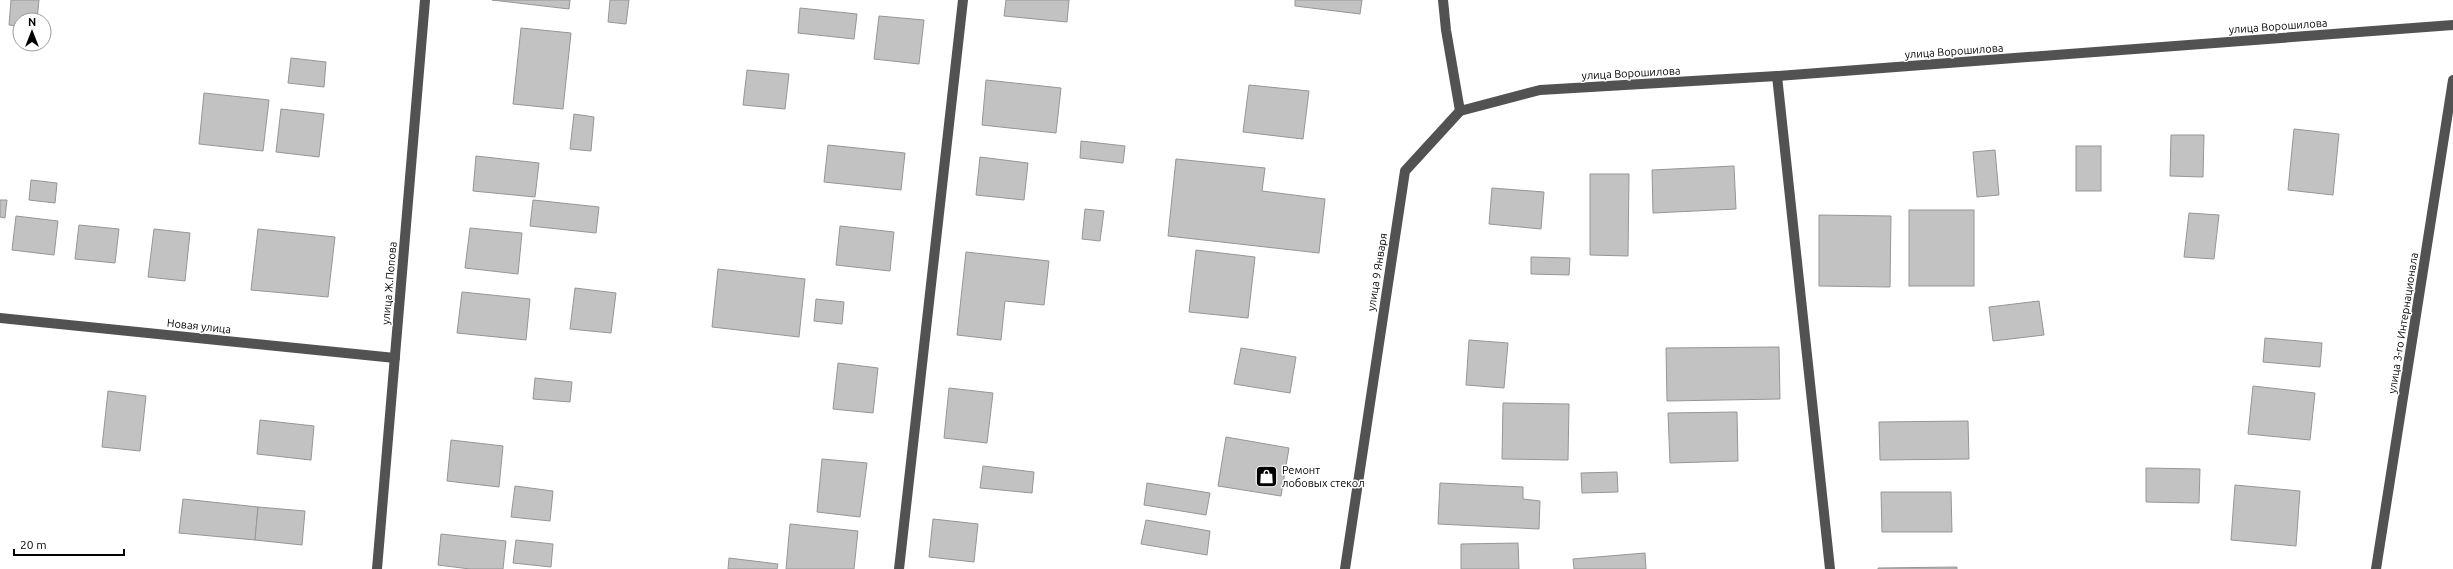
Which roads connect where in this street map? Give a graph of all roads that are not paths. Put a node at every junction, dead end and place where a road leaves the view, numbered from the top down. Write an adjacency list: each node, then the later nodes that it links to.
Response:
1 (426, 0): 9 (street, улица Ж.Попова)
2 (963, 0): 11 (street)
3 (1443, 0): 7 (street)
4 (2453, 25): 5 (street, улица Ворошилова)
5 (1777, 76): 7 (street, улица Ворошилова); 13 (street)
6 (2453, 80): 14 (street, улица 3-го Интернационала)
7 (1460, 111): 12 (street, улица 9 Января)
8 (0, 318): 9 (street, Новая улица)
9 (395, 358): 10 (street, улица Ж.Попова)
10 (377, 569)
11 (899, 569)
12 (1345, 569)
13 (1830, 569)
14 (2376, 569)

